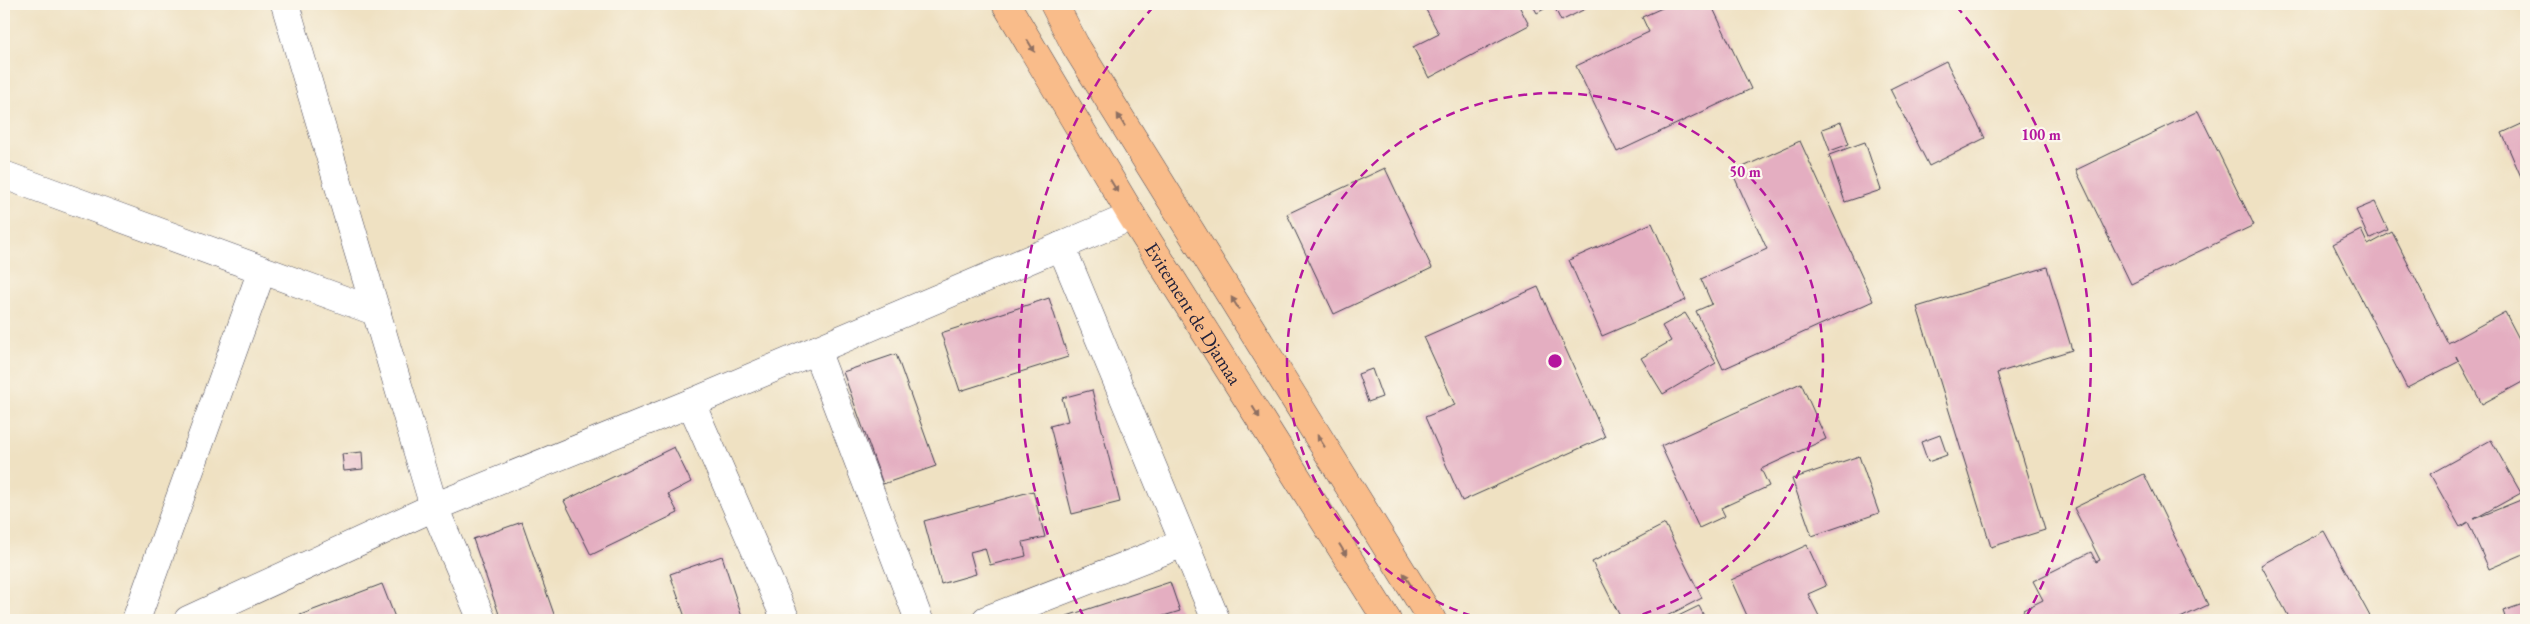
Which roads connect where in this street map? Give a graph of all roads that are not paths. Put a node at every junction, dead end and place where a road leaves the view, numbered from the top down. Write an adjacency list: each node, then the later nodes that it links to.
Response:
1 (285, 4): 8 (street)
2 (1006, 4): 5 (main road, Evitement de Djamaa, one-way to 5)
3 (1054, 4): 21 (main road, one-way to 3)
4 (4, 175): 7 (street)
5 (1132, 216): 6 (street); 20 (main road, Evitement de Djamaa, one-way to 20)
6 (1061, 246): 9 (street); 12 (street)
7 (262, 270): 8 (street); 13 (street)
8 (377, 312): 11 (street)
9 (816, 350): 10 (street); 17 (street)
10 (691, 403): 11 (street); 16 (street)
11 (434, 507): 14 (street); 15 (street)
12 (1184, 543): 18 (street); 19 (street)
13 (136, 620)
14 (188, 620)
15 (482, 620)
16 (786, 620)
17 (919, 620)
18 (986, 620)
19 (1216, 620)
20 (1387, 620)
21 (1432, 620)

